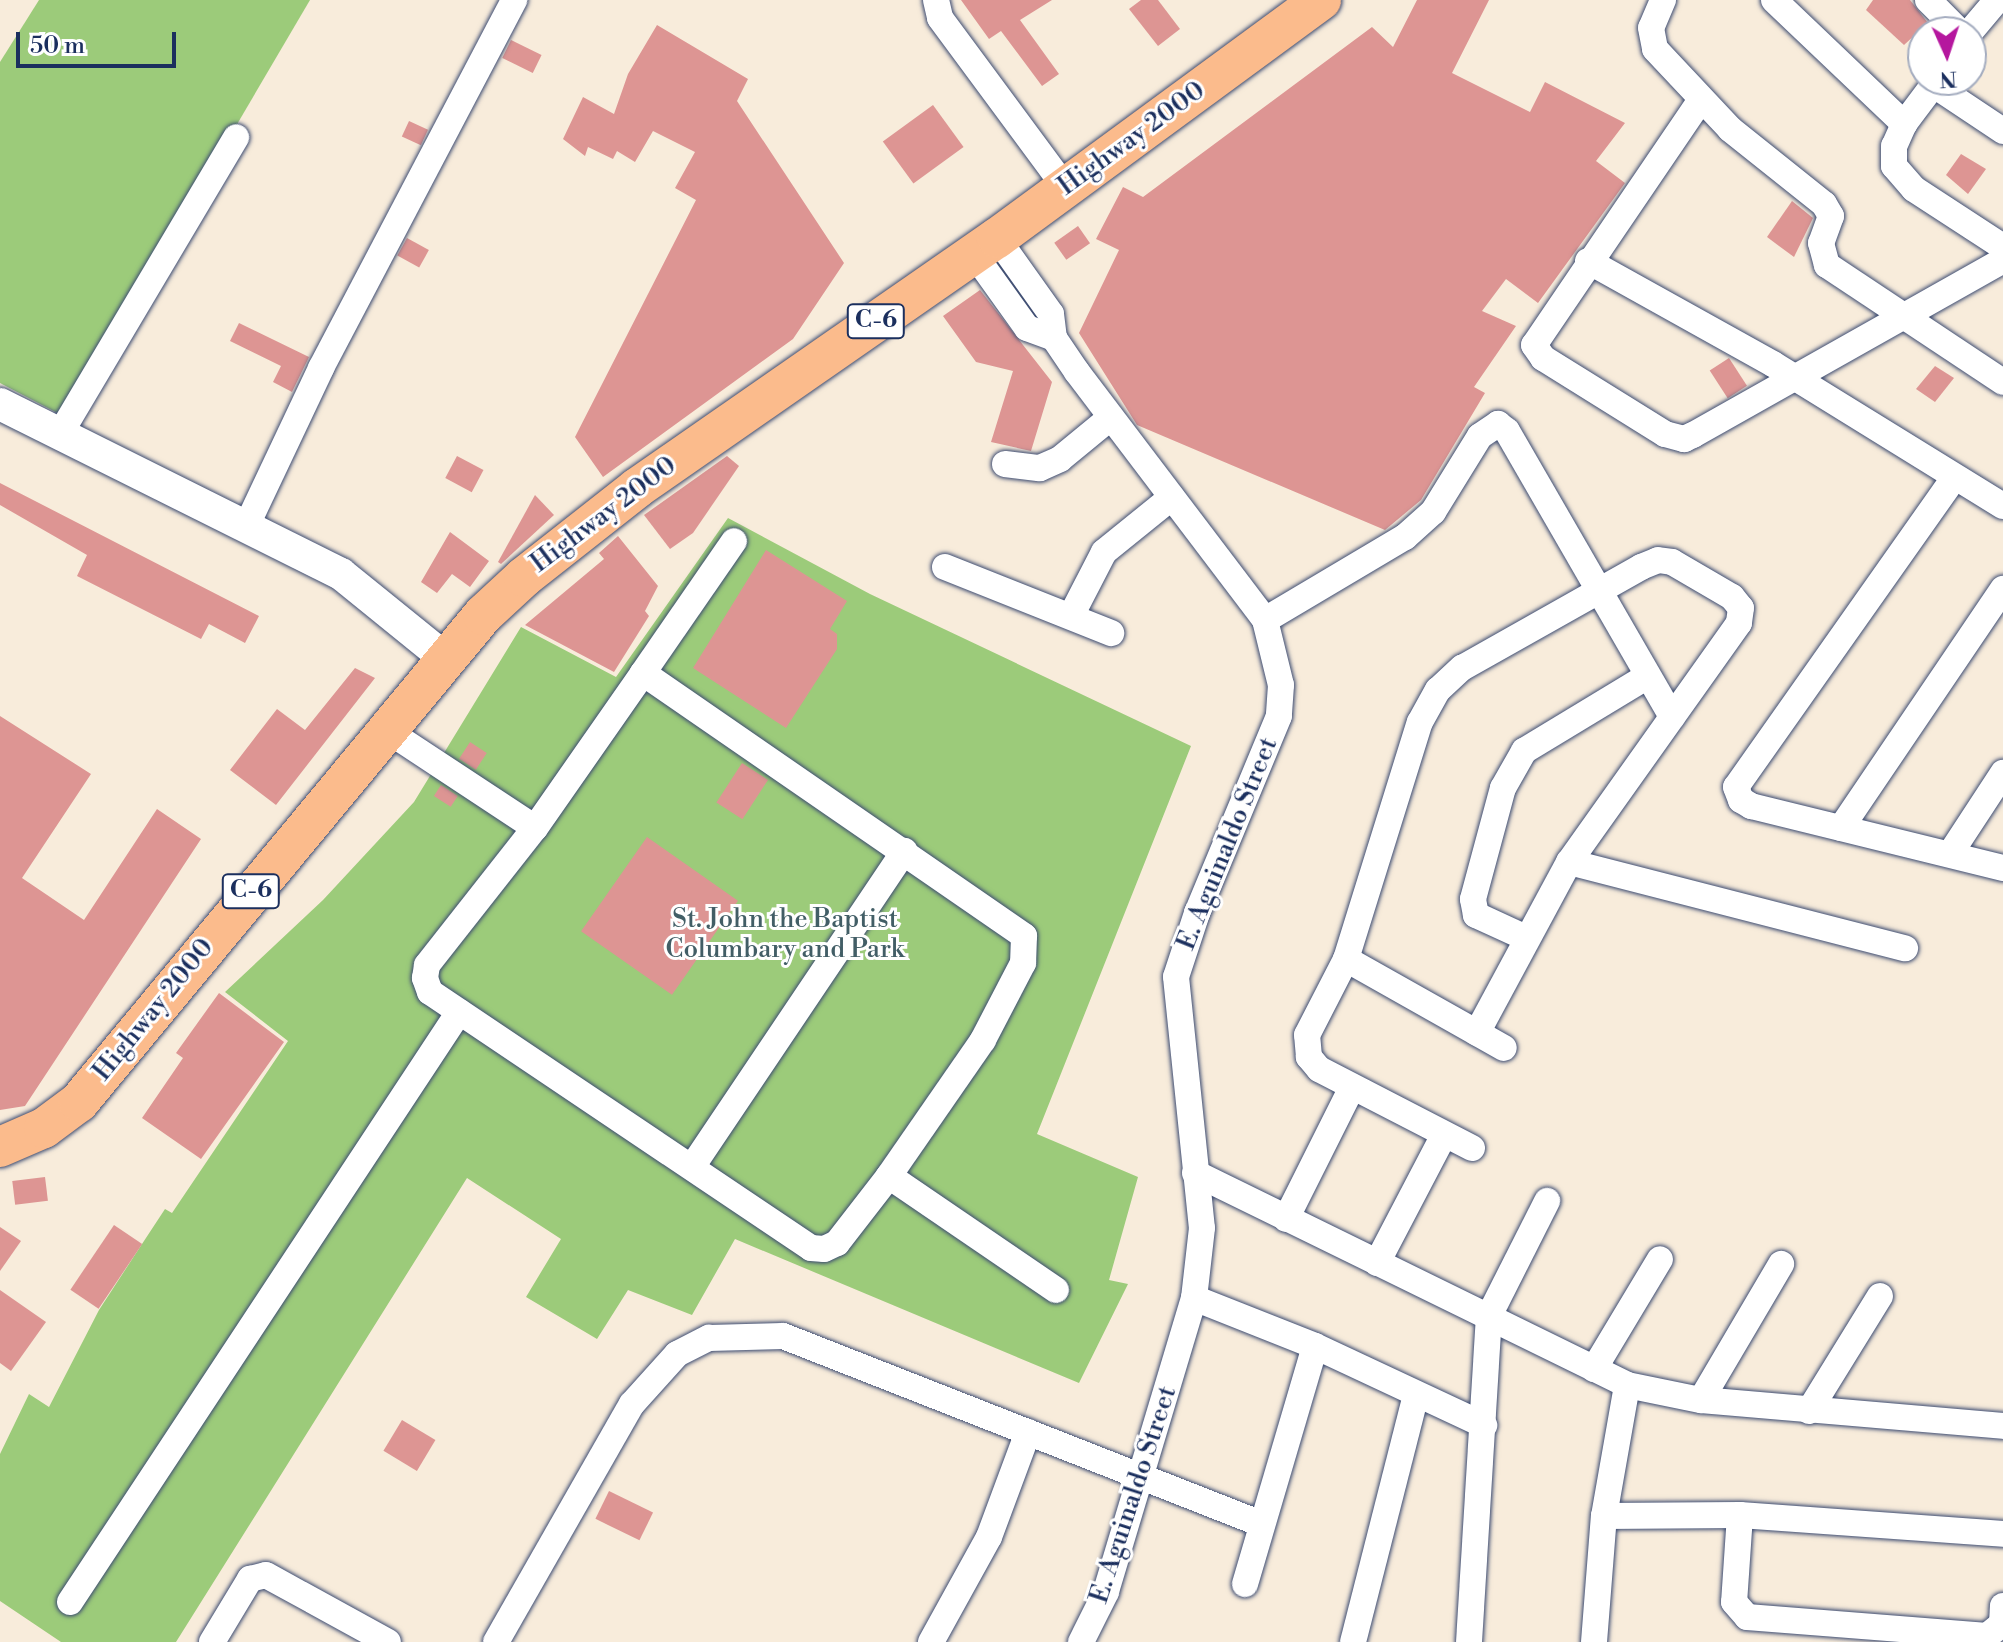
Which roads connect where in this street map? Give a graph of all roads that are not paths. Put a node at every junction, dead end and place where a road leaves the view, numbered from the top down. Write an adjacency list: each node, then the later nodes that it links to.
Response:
1 (514, 0): 31 (street)
2 (936, 0): 16 (street)
3 (1321, 0): 16 (main road, Highway 2000 / C-6)
4 (1663, 0): 12 (street)
5 (1774, 0): 13 (street)
6 (1928, 0): 8 (street)
7 (1997, 0): 9 (street)
8 (1944, 16)
9 (1984, 16)
10 (1925, 96): 13 (street)
11 (1955, 96): 14 (street)
12 (1700, 101): 20 (street); 21 (street)
13 (1904, 124): 18 (street)
14 (2003, 131)
15 (236, 137): 26 (street)
16 (1066, 188): 17 (main road, Highway 2000 / C-6)
17 (985, 246): 25 (street, E. Aguinaldo Street); 39 (main road, Highway 2000 / C-6)
18 (2003, 247)
19 (2003, 260): 21 (street)
20 (1588, 261): 22 (street); 22 (street)
21 (1902, 315): 22 (street); 23 (street)
22 (1794, 377): 28 (street)
23 (2003, 382)
24 (0, 404): 26 (street)
25 (1110, 418): 27 (street); 29 (street, E. Aguinaldo Street)
26 (60, 434): 31 (street)
27 (1005, 464)
28 (1954, 478): 30 (street); 46 (street)
29 (1172, 497): 36 (street); 37 (street, E. Aguinaldo Street)
30 (2003, 506)
31 (246, 527): 39 (street)
32 (734, 541): 40 (street)
33 (945, 567): 36 (street)
34 (2003, 589): 46 (street)
35 (1599, 594): 37 (street); 41 (street); 42 (street); 53 (street)
36 (1071, 616): 38 (street)
37 (1265, 620): 62 (street, E. Aguinaldo Street)
38 (1111, 633)
39 (446, 659): 43 (main road, Highway 2000 / C-6)
40 (643, 673): 45 (street); 47 (street)
41 (1646, 677): 42 (street); 51 (street)
42 (1672, 717): 49 (street)
43 (388, 731): 45 (street); 59 (main road, Highway 2000 / C-6)
44 (2003, 773): 48 (street)
45 (535, 828): 54 (street)
46 (1841, 828): 48 (street)
47 (904, 851): 61 (street); 63 (street)
48 (1950, 854): 50 (street)
49 (1569, 862): 51 (street); 52 (street)
50 (2003, 868)
51 (1524, 937): 55 (street)
52 (1905, 948)
53 (1346, 959): 55 (street); 57 (street)
54 (459, 1012): 61 (street); 88 (street)
55 (1477, 1033): 56 (street)
56 (1504, 1048)
57 (1351, 1089): 58 (street); 65 (street)
58 (1444, 1135): 60 (street); 67 (street)
59 (0, 1147)
60 (1472, 1148)
61 (692, 1167): 63 (street)
62 (1195, 1173): 65 (street); 71 (street, E. Aguinaldo Street)
63 (889, 1176): 69 (street)
64 (1547, 1201): 72 (street)
65 (1286, 1219): 67 (street)
66 (1660, 1259): 74 (street)
67 (1377, 1263): 72 (street)
68 (1781, 1264): 77 (street)
69 (1056, 1290)
70 (1880, 1296): 78 (street)
71 (1194, 1298): 73 (street); 82 (street, E. Aguinaldo Street)
72 (1489, 1316): 74 (street); 79 (street)
73 (1315, 1346): 76 (street); 85 (street)
74 (1594, 1369): 75 (street)
75 (1627, 1385): 77 (street); 84 (street)
76 (1416, 1395): 79 (street); 96 (street)
77 (1701, 1400): 78 (street)
78 (1809, 1411): 80 (street)
79 (1484, 1425): 97 (street)
80 (2003, 1426)
81 (1028, 1432): 82 (street); 93 (street); 94 (street)
82 (1142, 1478): 85 (street); 95 (street, E. Aguinaldo Street)
83 (1740, 1515): 84 (street); 86 (street); 89 (street)
84 (1604, 1516): 98 (street)
85 (1259, 1523): 87 (street)
86 (2003, 1534)
87 (1245, 1584)
88 (70, 1602)
89 (2003, 1606)
90 (355, 1634): 91 (street); 92 (street)
91 (212, 1642)
92 (388, 1642)
93 (496, 1642)
94 (931, 1642)
95 (1081, 1642)
96 (1353, 1642)
97 (1469, 1642)
98 (1594, 1642)

